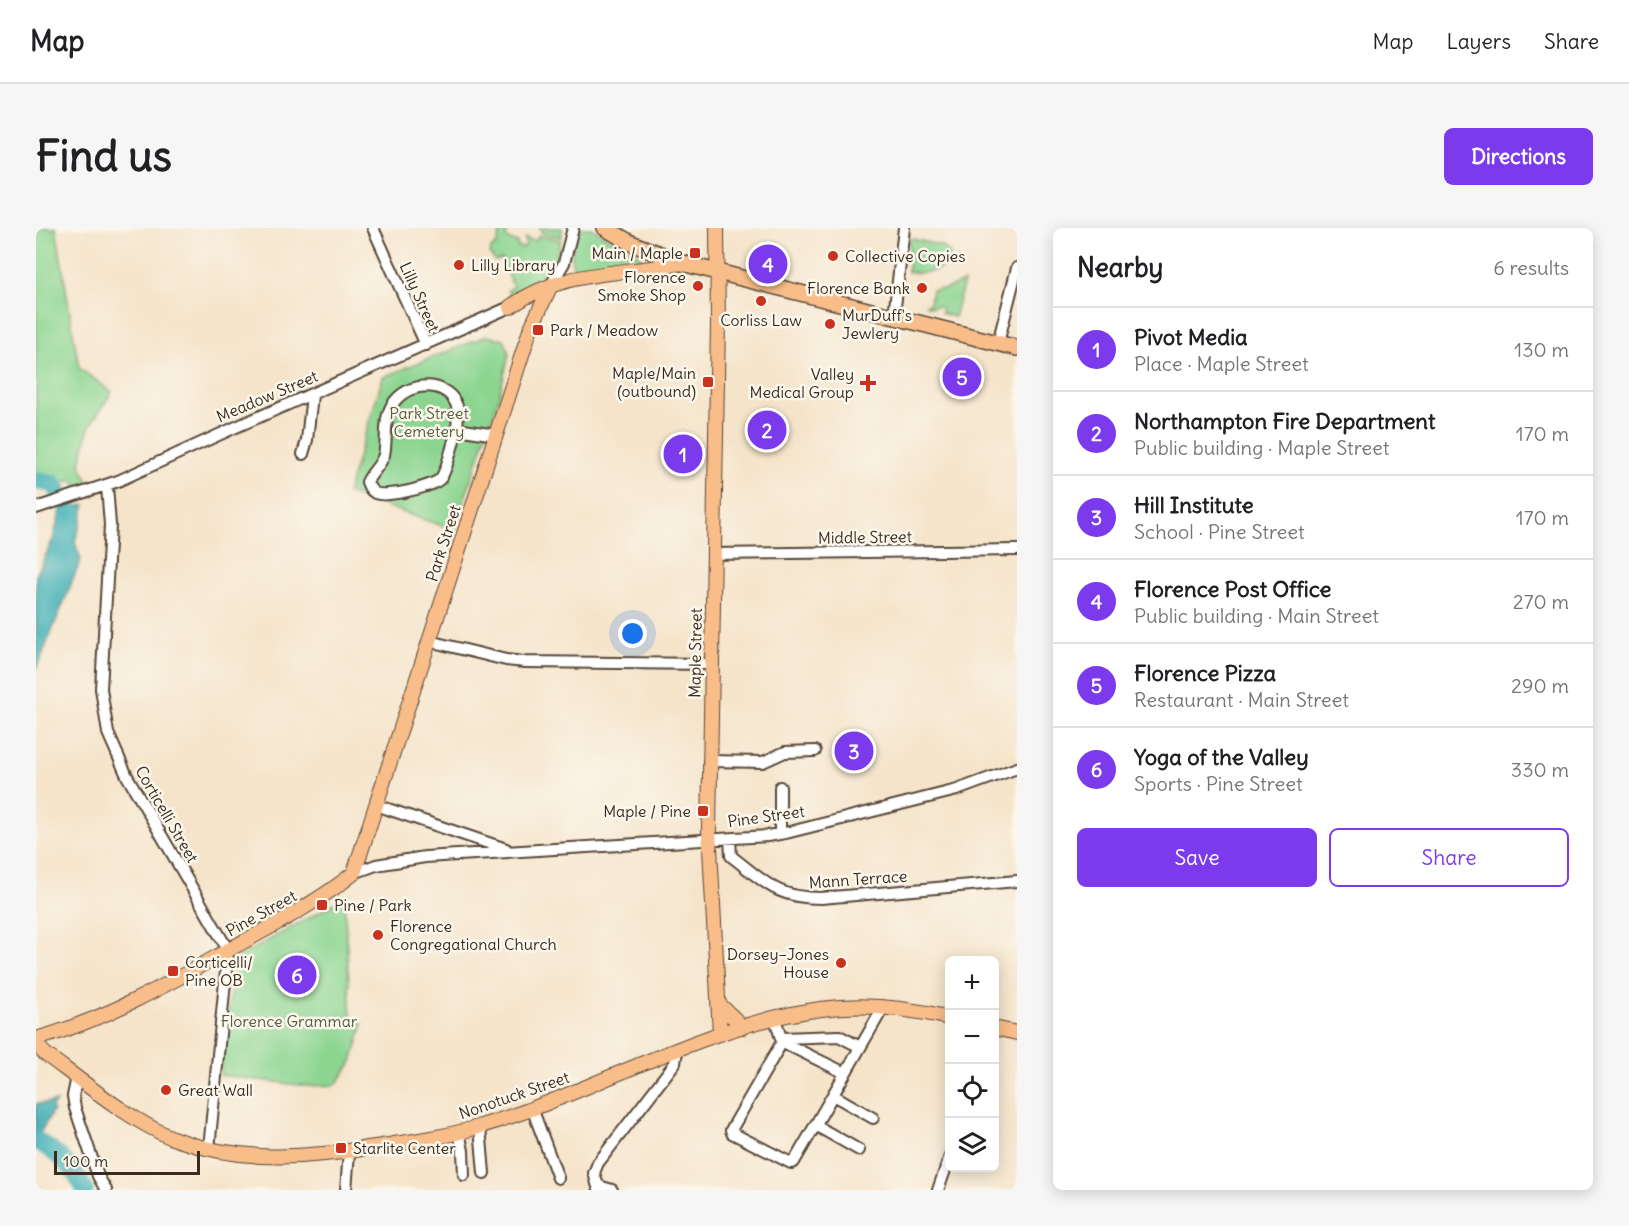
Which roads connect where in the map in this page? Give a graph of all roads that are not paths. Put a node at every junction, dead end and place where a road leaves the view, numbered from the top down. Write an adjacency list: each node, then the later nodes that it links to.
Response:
1 (373, 228): 14 (street, Lilly Street)
2 (573, 228): 9 (street, Park Street)
3 (604, 228): 6 (highway)
4 (717, 228): 8 (main road, Maple Street)
5 (904, 228): 12 (street)
6 (682, 263): 8 (highway); 9 (main road)
7 (1017, 268): 13 (street)
8 (718, 272): 12 (highway); 23 (main road, Maple Street)
9 (551, 285): 10 (main road); 11 (main road, Park Street)
10 (510, 307): 11 (main road); 14 (street, Meadow Street)
11 (537, 312): 18 (main road, Park Street)
12 (894, 316): 13 (highway)
13 (998, 343): 15 (highway)
14 (426, 345): 16 (street, Meadow Street)
15 (1017, 348)
16 (312, 394): 19 (street); 20 (street, Meadow Street)
17 (457, 429): 17 (street); 18 (street)
18 (496, 435): 24 (main road, Park Street)
19 (303, 454)
20 (107, 486): 21 (street, Meadow Street); 37 (street, Corticelli Street)
21 (39, 507)
22 (1017, 550): 23 (street, Middle Street)
23 (713, 554): 25 (main road, Maple Street)
24 (429, 641): 25 (street); 30 (main road, Park Street)
25 (711, 664): 27 (main road, Maple Street)
26 (815, 751): 27 (street)
27 (710, 760): 32 (main road, Maple Street)
28 (1017, 768): 31 (street, Pine Street)
29 (780, 787): 31 (street)
30 (376, 805): 34 (street, Pine Street); 35 (main road, Park Street)
31 (780, 833): 33 (street, Pine Street)
32 (709, 839): 33 (street, Pine Street); 34 (street, Pine Street); 38 (main road, Maple Street)
33 (730, 839): 36 (street, Mann Terrace)
34 (511, 851): 35 (street, Pine Street)
35 (354, 873): 37 (main road, Pine Street)
36 (1017, 881)
37 (228, 950): 47 (main road, Pine Street); 61 (street)
38 (718, 1003): 42 (main road); 45 (main road, Maple Street)
39 (883, 1008): 40 (main road, Nonotuck Street); 41 (main road, Nonotuck Street); 50 (street)
40 (945, 1017)
41 (776, 1018): 42 (main road, Nonotuck Street); 48 (street)
42 (742, 1027): 45 (main road, Nonotuck Street)
43 (999, 1029): 44 (main road)
44 (1017, 1033)
45 (720, 1034): 51 (main road, Nonotuck Street)
46 (805, 1038): 48 (street); 50 (street); 52 (street)
47 (36, 1039)
48 (782, 1040): 52 (street); 58 (street)
49 (36, 1044): 54 (main road, Nonotuck Street)
50 (860, 1047): 53 (street)
51 (677, 1051): 56 (main road, Nonotuck Street); 68 (street)
52 (801, 1052): 53 (street)
53 (845, 1073): 55 (street)
54 (76, 1077): 61 (main road, Nonotuck Street); 69 (street)
55 (832, 1095): 57 (street); 58 (street)
56 (532, 1108): 59 (main road, Nonotuck Street); 67 (street)
57 (873, 1118)
58 (815, 1125): 62 (street)
59 (480, 1127): 60 (main road, Nonotuck Street); 65 (street)
60 (459, 1132): 63 (main road, Nonotuck Street); 66 (street)
61 (209, 1149): 63 (main road, Nonotuck Street)
62 (859, 1150)
63 (349, 1152): 70 (street)
64 (945, 1170): 72 (street)
65 (484, 1173)
66 (464, 1175)
67 (558, 1178)
68 (598, 1187): 71 (street)
69 (106, 1190)
70 (346, 1190)
71 (612, 1190)
72 (938, 1190)

